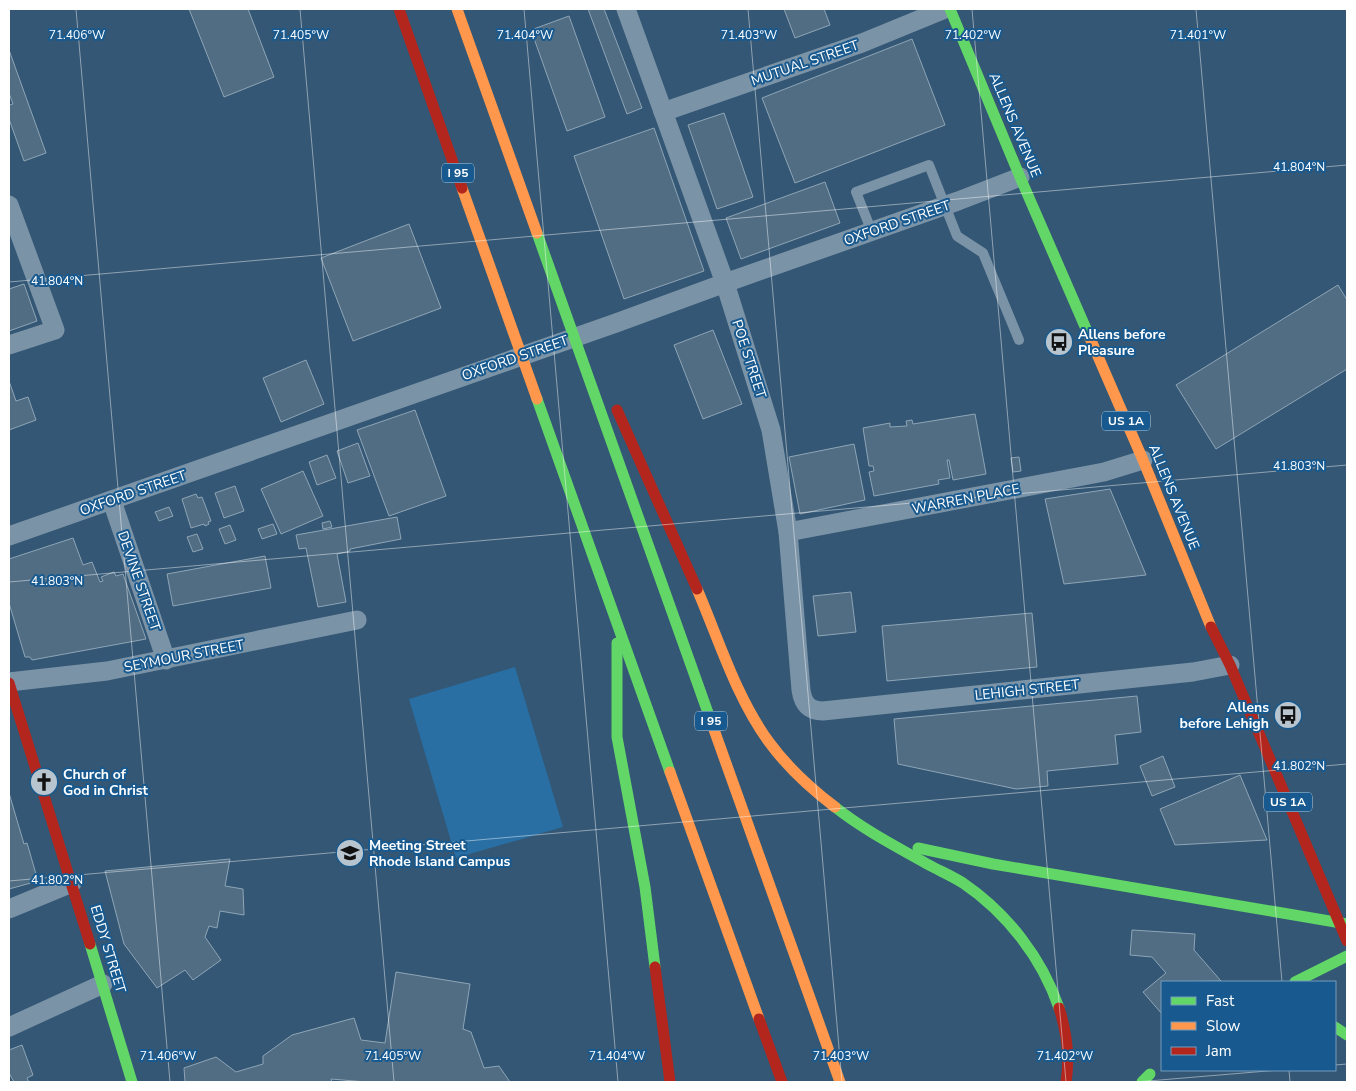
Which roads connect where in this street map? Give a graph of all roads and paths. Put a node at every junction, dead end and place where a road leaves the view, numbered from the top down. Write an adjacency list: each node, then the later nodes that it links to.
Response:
1 (399, 9): 20 (main road, I 95)
2 (457, 9): 40 (main road, I 95)
3 (626, 9): 6 (street, POE STREET)
4 (945, 9): 6 (street, MUTUAL STREET)
5 (950, 9): 7 (main road, ALLENS AVENUE / US 1A)
6 (663, 112): 11 (street, POE STREET)
7 (1020, 177): 9 (street, OXFORD STREET); 15 (main road, ALLENS AVENUE / US 1A)
8 (9, 205): 13 (street)
9 (946, 206): 10 (street, OXFORD STREET); 10 (lane); 12 (lane)
10 (872, 232): 11 (street, OXFORD STREET)
11 (725, 283): 16 (street, OXFORD STREET); 17 (street, POE STREET)
12 (1019, 340)
13 (9, 345)
14 (612, 399): 26 (main road)
15 (1143, 460): 17 (street, WARREN PLACE); 22 (main road, ALLENS AVENUE / US 1A)
16 (112, 501): 18 (street, OXFORD STREET); 21 (street, DEVINE STREET)
17 (788, 532): 24 (street, POE STREET)
18 (9, 536)
19 (357, 620): 21 (street, SEYMOUR STREET)
20 (617, 624): 38 (main road); 39 (main road, I 95)
21 (166, 660): 23 (street, SEYMOUR STREET)
22 (1230, 665): 24 (street, LEHIGH STREET); 30 (main road, ALLENS AVENUE / US 1A)
23 (9, 682): 25 (main road, EDDY STREET)
24 (824, 711)
25 (14, 720): 27 (main road, EDDY STREET)
26 (858, 825): 29 (main road); 41 (main road)
27 (72, 883): 28 (street); 33 (main road, EDDY STREET)
28 (9, 909)
29 (1347, 924)
30 (1347, 941)
31 (1347, 956): 32 (main road)
32 (1297, 981)
33 (103, 984): 34 (street); 37 (main road, EDDY STREET)
34 (9, 1027)
35 (1336, 1028): 36 (main road)
36 (1347, 1035)
37 (132, 1082)
38 (670, 1082)
39 (782, 1082)
40 (840, 1082)
41 (1066, 1082)

